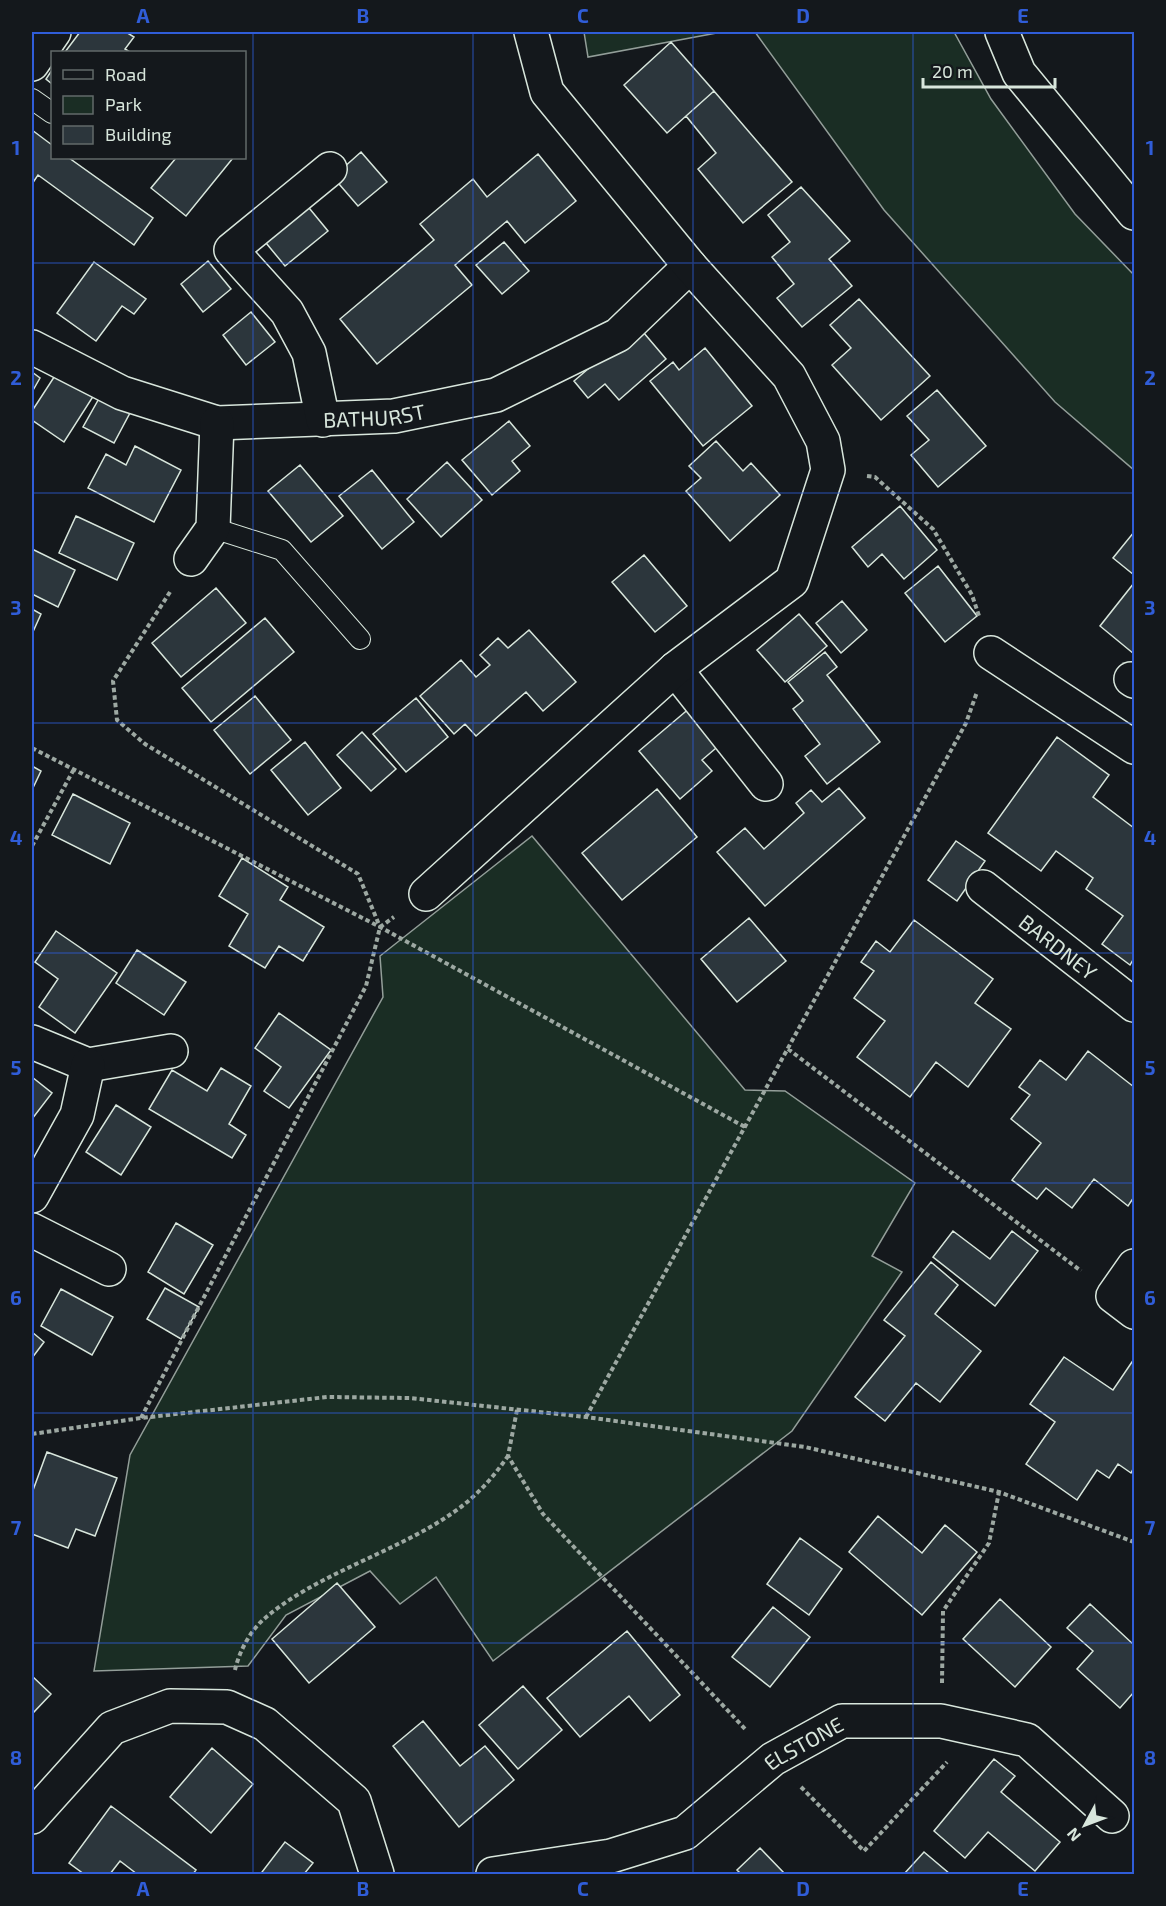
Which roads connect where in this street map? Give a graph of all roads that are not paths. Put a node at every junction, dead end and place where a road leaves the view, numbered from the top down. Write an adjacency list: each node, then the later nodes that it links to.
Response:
1 (54, 32): 4 (street)
2 (531, 32): 9 (street)
3 (1002, 32): 8 (street)
4 (32, 64)
5 (32, 99): 6 (lane)
6 (51, 111)
7 (330, 169): 11 (street)
8 (1134, 213)
9 (690, 266): 11 (street, BATHURST); 17 (street)
10 (32, 347): 12 (street, BATHURST)
11 (323, 420): 12 (street, BATHURST)
12 (217, 423): 13 (street)
13 (213, 528): 14 (street); 15 (lane)
14 (191, 559)
15 (360, 639)
16 (991, 653): 18 (street)
17 (675, 669): 19 (street); 21 (street)
18 (1134, 747)
19 (766, 784)
20 (983, 887): 22 (street, BARDNEY)
21 (426, 894)
22 (1134, 1005)
23 (32, 1042): 25 (street)
24 (171, 1051): 25 (street)
25 (88, 1065): 26 (street)
26 (32, 1196)
27 (32, 1230): 29 (street)
28 (1134, 1266): 30 (street)
29 (109, 1269)
30 (1124, 1304)
31 (1112, 1816): 34 (street, ELSTONE)
32 (32, 1817): 33 (street)
33 (377, 1875)
34 (493, 1875)

